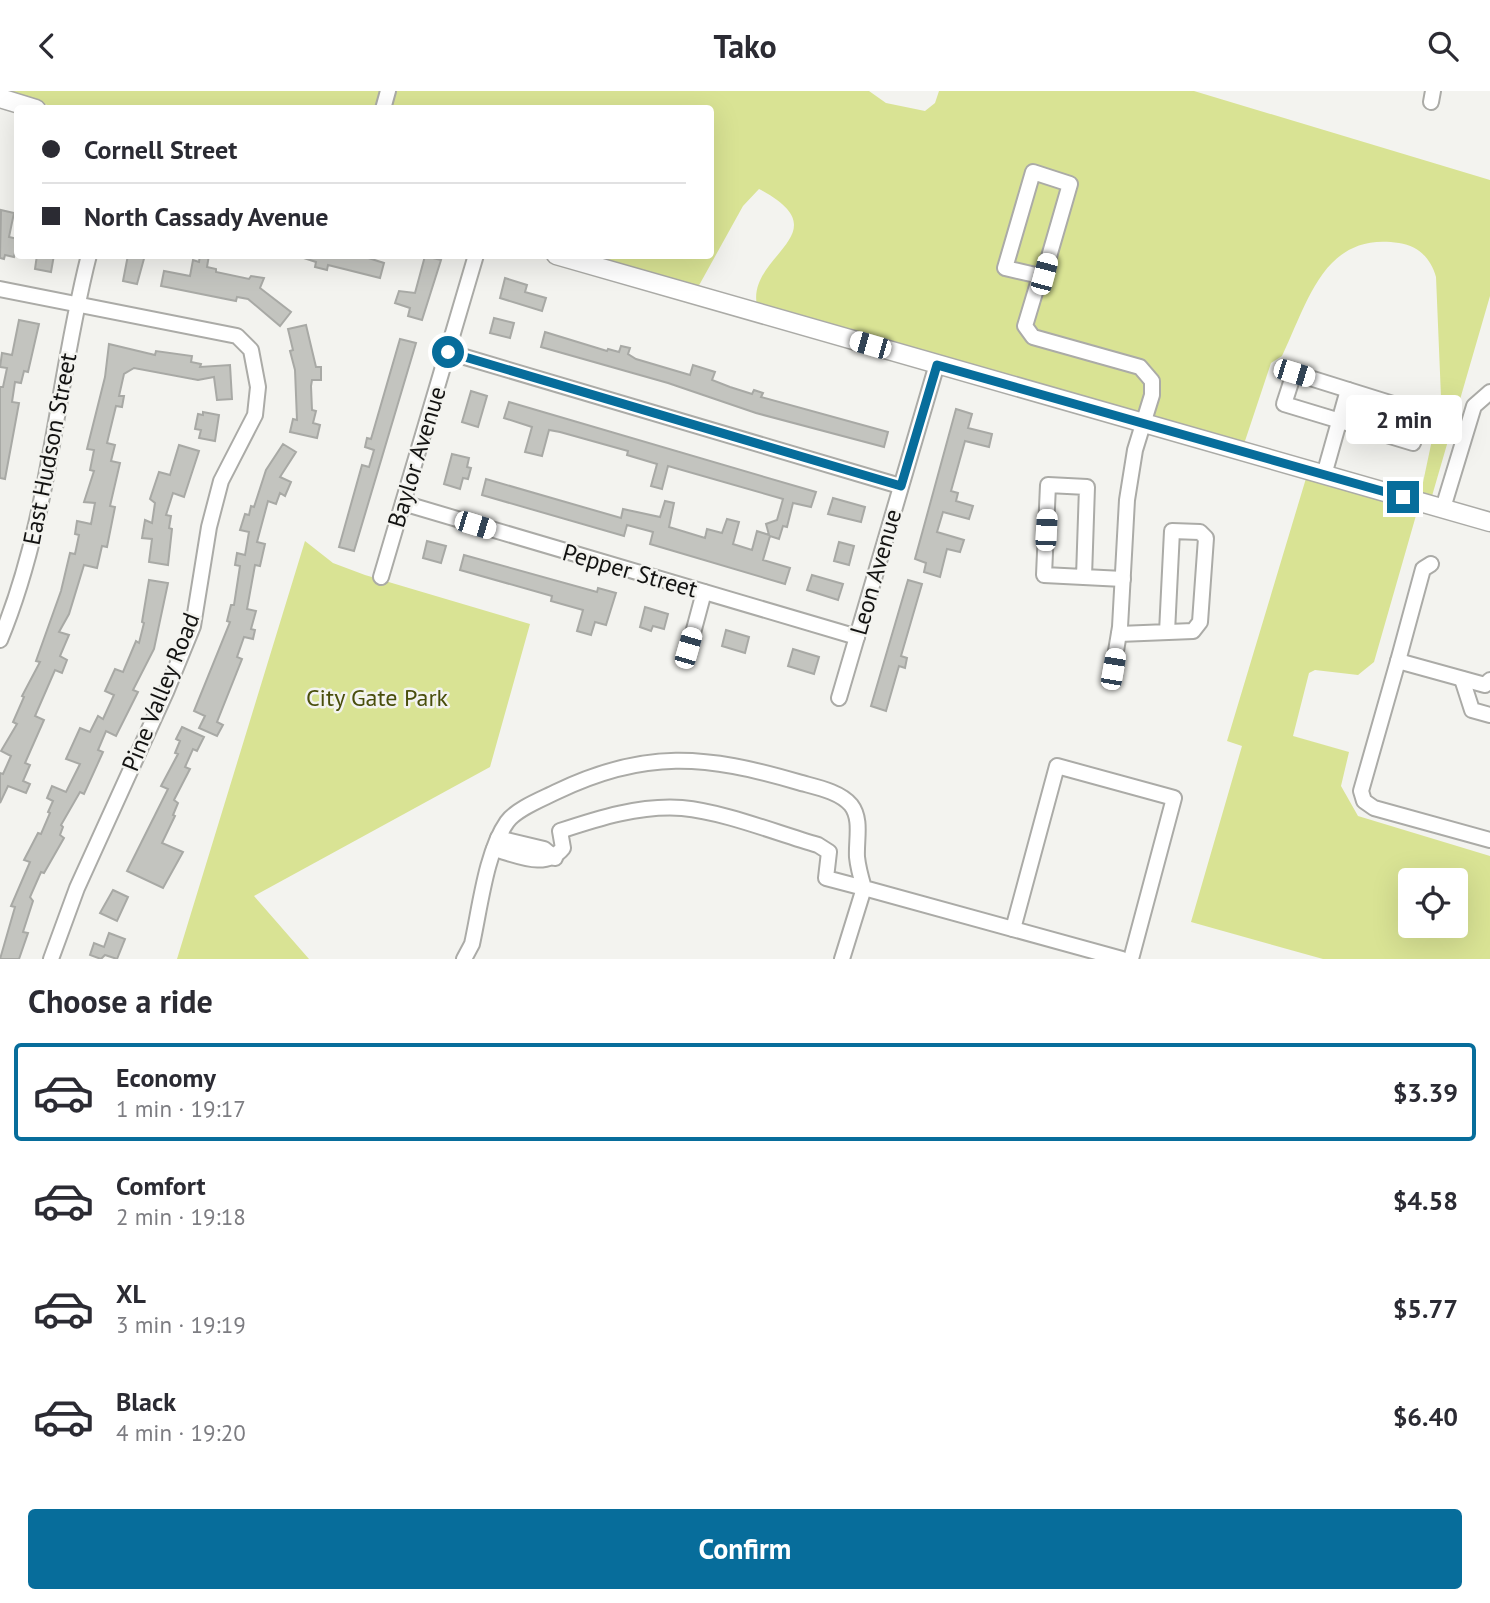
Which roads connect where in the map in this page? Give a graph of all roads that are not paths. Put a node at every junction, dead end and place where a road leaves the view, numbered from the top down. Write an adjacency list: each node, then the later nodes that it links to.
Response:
1 (0, 98): 2 (main road)
2 (23, 105)
3 (88, 259): 8 (street, East Hudson Street)
4 (474, 259): 9 (street, Baylor Avenue)
5 (570, 259): 10 (main road)
6 (1040, 276): 6 (street); 15 (street)
7 (0, 289): 8 (street, Pine Valley Road)
8 (79, 304): 29 (street, East Hudson Street); 42 (street, Pine Valley Road)
9 (448, 352): 17 (street); 18 (street, Baylor Avenue)
10 (937, 365): 15 (main road); 17 (street, Leon Avenue)
11 (1490, 375): 13 (street)
12 (1348, 390): 14 (street); 14 (street); 14 (street)
13 (1488, 392): 19 (street)
14 (1339, 421): 16 (street)
15 (1142, 423): 16 (main road); 24 (street)
16 (1324, 475): 19 (main road)
17 (901, 486): 28 (street, Leon Avenue)
18 (403, 503): 23 (street, Baylor Avenue); 25 (street, Pepper Street)
19 (1443, 509): 20 (main road)
20 (1490, 522)
21 (1431, 564): 31 (street)
22 (1084, 576): 22 (street); 24 (street)
23 (381, 577)
24 (1123, 579): 27 (street)
25 (704, 593): 28 (street, Pepper Street); 30 (street)
26 (1167, 632): 26 (street); 27 (street)
27 (1119, 634): 32 (street)
28 (857, 637): 35 (street, Leon Avenue)
29 (0, 640)
30 (688, 648)
31 (1398, 661): 33 (street); 37 (street)
32 (1113, 669)
33 (1462, 679): 34 (street); 36 (street)
34 (1488, 684)
35 (839, 698)
36 (1490, 715)
37 (1490, 840)
38 (496, 843): 39 (street); 39 (street); 41 (street)
39 (864, 888): 40 (street); 45 (street)
40 (1013, 929): 46 (street); 47 (street)
41 (472, 944): 43 (street); 44 (street)
42 (51, 959)
43 (464, 959)
44 (472, 959)
45 (842, 959)
46 (1122, 959)
47 (1130, 959)

